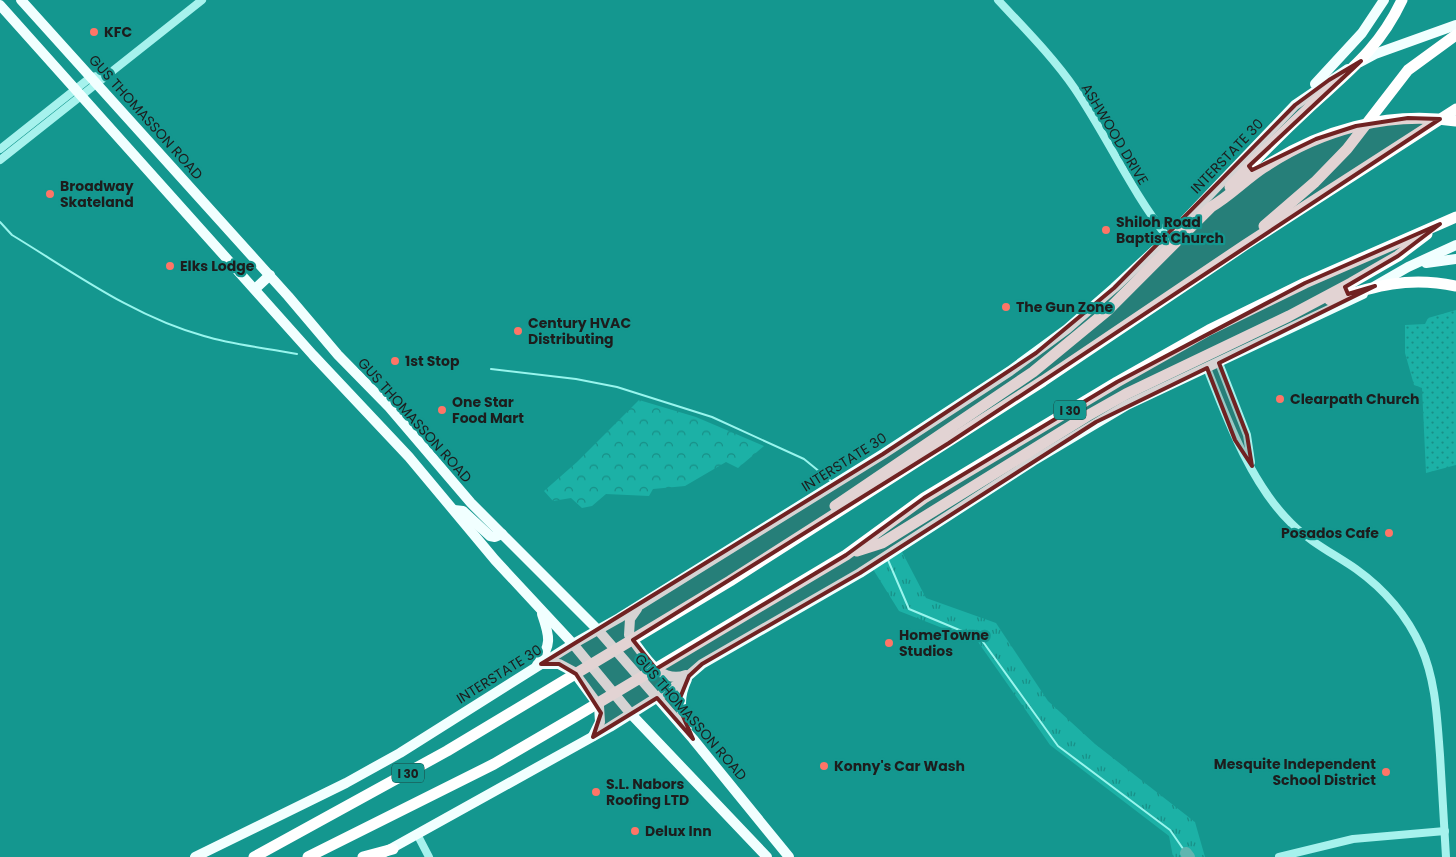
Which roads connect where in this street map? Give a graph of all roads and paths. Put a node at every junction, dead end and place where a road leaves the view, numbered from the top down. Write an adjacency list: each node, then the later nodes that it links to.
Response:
1 (21, 0): 9 (main road, GUS THOMASSON ROAD)
2 (202, 0): 9 (street)
3 (998, 0): 19 (street, ASHWOOD DRIVE)
4 (1384, 0): 11 (main road)
5 (1402, 0): 16 (highway)
6 (0, 6): 10 (main road)
7 (1456, 25): 11 (main road, INTERSTATE 30)
8 (1456, 34): 21 (highway)
9 (94, 80): 10 (street); 24 (main road, GUS THOMASSON ROAD)
10 (78, 92): 14 (street); 15 (street); 26 (main road)
11 (1295, 105): 19 (main road, INTERSTATE 30)
12 (1456, 109): 21 (highway, I 30)
13 (1456, 121): 16 (highway)
14 (0, 149)
15 (0, 160)
16 (1211, 207): 33 (highway)
17 (1456, 208): 27 (highway)
18 (1456, 217): 34 (highway, I 30)
19 (1168, 238): 35 (main road, INTERSTATE 30)
20 (1456, 245): 23 (main road)
21 (1232, 253): 33 (highway, I 30)
22 (1456, 259): 23 (main road)
23 (1408, 267): 28 (main road)
24 (270, 276): 26 (main road); 32 (main road, GUS THOMASSON ROAD)
25 (1456, 286): 27 (highway)
26 (254, 289): 31 (main road)
27 (1302, 309): 29 (highway)
28 (1219, 363): 29 (main road); 30 (street)
29 (1202, 364): 30 (street); 34 (highway); 40 (main road)
30 (1252, 466): 45 (street)
31 (454, 510): 32 (main road); 36 (main road)
32 (502, 534): 37 (main road, GUS THOMASSON ROAD)
33 (772, 554): 49 (highway, I 30)
34 (846, 555): 50 (highway, I 30)
35 (641, 604): 37 (main road, INTERSTATE 30); 40 (main road)
36 (540, 608): 38 (main road); 39 (main road)
37 (598, 630): 38 (main road, INTERSTATE 30); 41 (main road, GUS THOMASSON ROAD)
38 (573, 644): 39 (main road, INTERSTATE 30); 42 (main road)
39 (538, 667): 43 (main road); 48 (main road, INTERSTATE 30)
40 (691, 674): 41 (main road); 44 (main road)
41 (657, 698): 42 (main road); 44 (main road, GUS THOMASSON ROAD)
42 (631, 714): 43 (main road); 54 (main road)
43 (593, 737): 46 (main road)
44 (693, 739): 55 (main road, GUS THOMASSON ROAD)
45 (1445, 831): 56 (street); 57 (street)
46 (417, 834): 47 (main road); 53 (street)
47 (393, 849): 51 (highway); 52 (main road)
48 (195, 857)
49 (254, 857)
50 (308, 857)
51 (363, 857)
52 (376, 857)
53 (429, 857)
54 (767, 857)
55 (789, 857)
56 (1279, 857)
57 (1446, 857)

